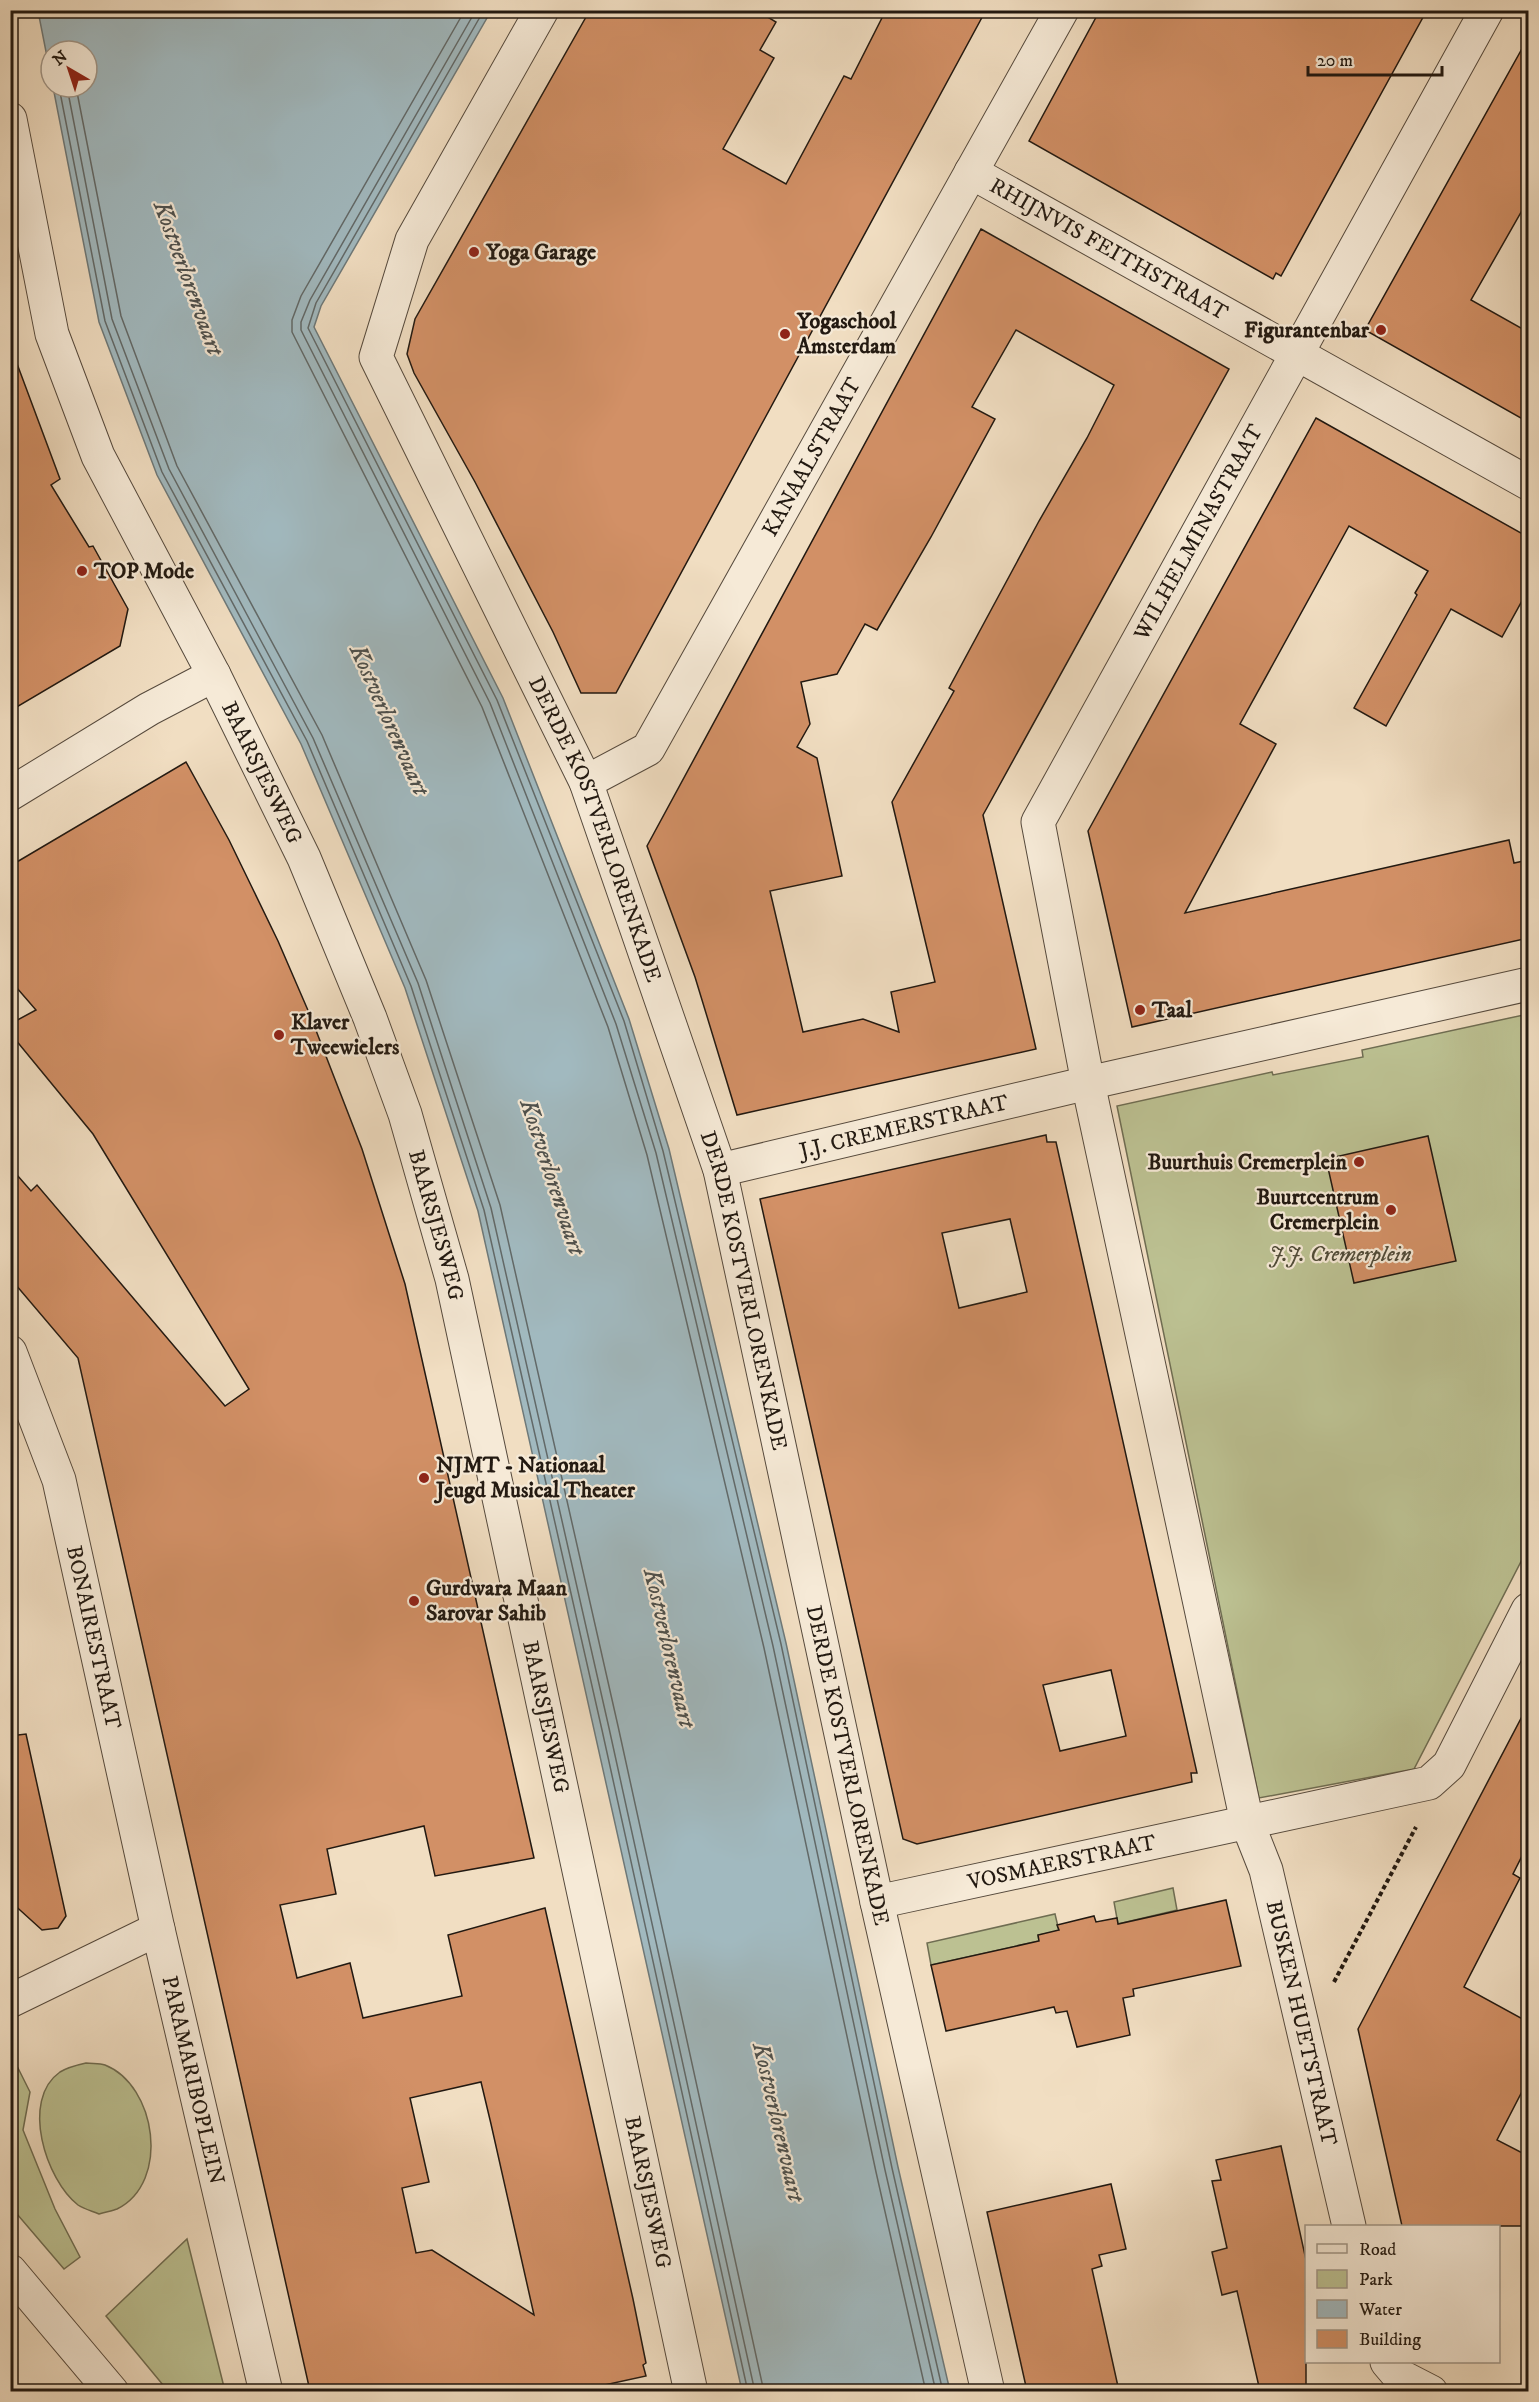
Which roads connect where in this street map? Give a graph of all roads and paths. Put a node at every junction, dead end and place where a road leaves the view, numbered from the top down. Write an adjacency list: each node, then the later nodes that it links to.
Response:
1 (542, 10): 9 (street, DERDE KOSTVERLORENKADE)
2 (1062, 10): 5 (street, KANAALSTRAAT)
3 (1487, 10): 6 (street, WILHELMINASTRAAT)
4 (10, 119): 8 (street, BAARSJESWEG)
5 (971, 172): 6 (street, RHIJNVIS FEITHSTRAAT); 9 (street, KANAALSTRAAT)
6 (1298, 354): 7 (street, RHIJNVIS FEITHSTRAAT); 12 (street, WILHELMINASTRAAT)
7 (1528, 483)
8 (214, 675): 10 (street); 27 (street, BAARSJESWEG)
9 (586, 782): 13 (street, DERDE KOSTVERLORENKADE)
10 (10, 794)
11 (1528, 984): 12 (street)
12 (1088, 1083): 13 (street, J.J. CREMERSTRAAT); 17 (street)
13 (720, 1170): 18 (street, DERDE KOSTVERLORENKADE)
14 (10, 1352): 19 (street, BONAIRESTRAAT)
15 (1528, 1610): 16 (street)
16 (1449, 1765): 17 (street); 21 (path)
17 (1247, 1822): 18 (street, VOSMAERSTRAAT); 21 (street, BUSKEN HUETSTRAAT)
18 (877, 1902): 28 (street, DERDE KOSTVERLORENKADE)
19 (158, 1929): 20 (street); 26 (street, PARAMARIBOPLEIN)
20 (10, 2001)
21 (1305, 2039): 22 (street, BUSKEN HUETSTRAAT)
22 (1349, 2225)
23 (10, 2271): 25 (street)
24 (1389, 2363): 29 (street)
25 (112, 2391)
26 (266, 2391)
27 (691, 2391)
28 (988, 2391)
29 (1431, 2391)

